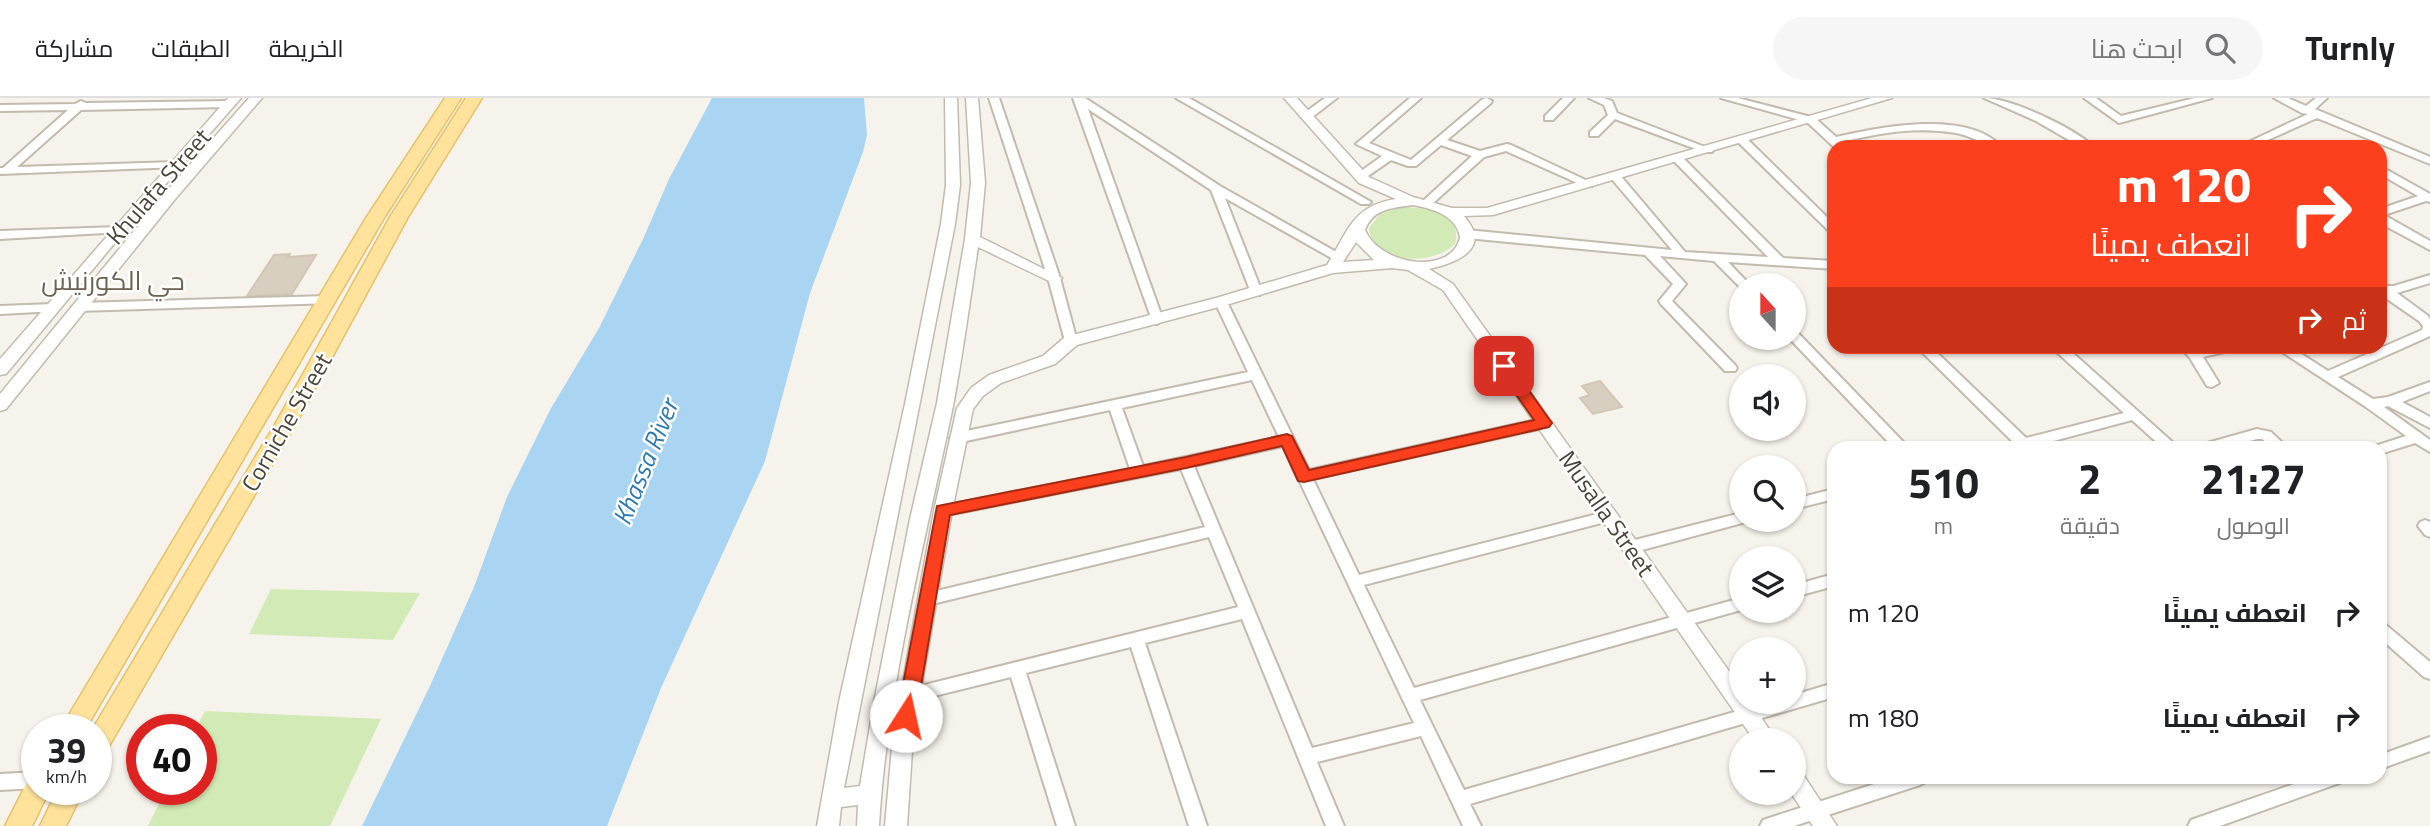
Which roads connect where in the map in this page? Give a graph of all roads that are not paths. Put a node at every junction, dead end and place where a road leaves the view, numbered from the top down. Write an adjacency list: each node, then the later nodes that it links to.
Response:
1 (87, 98): 26 (street)
2 (256, 98): 92 (street)
3 (453, 98): 50 (main road, Corniche Street)
4 (474, 98): 49 (main road, Corniche Street)
5 (951, 98): 168 (street)
6 (972, 98): 72 (street)
7 (994, 98): 84 (street)
8 (1181, 98): 62 (street)
9 (1290, 98): 31 (street)
10 (1332, 98): 31 (street)
11 (1416, 98): 45 (street)
12 (1569, 98): 32 (street)
13 (1594, 98): 23 (street)
14 (1886, 98): 33 (street)
15 (1989, 98): 39 (street)
16 (2089, 98): 27 (street)
17 (2161, 98): 27 (street)
18 (2207, 98): 27 (street)
19 (2279, 98): 29 (street)
20 (2322, 98): 29 (street)
21 (1078, 99): 59 (street); 95 (street)
22 (1730, 99): 33 (street)
23 (1610, 100): 30 (street)
24 (233, 101): 26 (street); 51 (street, Khulafa Street)
25 (1488, 102): 42 (street)
26 (78, 106): 28 (street); 52 (street)
27 (2175, 107)
28 (0, 108)
29 (2311, 113): 40 (street); 41 (street)
30 (1613, 115): 34 (street); 44 (street)
31 (1307, 116): 55 (street)
32 (1549, 118)
33 (1811, 120): 35 (street); 36 (street)
34 (1594, 134)
35 (1742, 140): 44 (street); 67 (street)
36 (1833, 140)
37 (1852, 140): 38 (street)
38 (1989, 140)
39 (2077, 140)
40 (2262, 140)
41 (2379, 140)
42 (1440, 141): 45 (street); 46 (street)
43 (2387, 143): 48 (street)
44 (1708, 150): 47 (street)
45 (1390, 155): 55 (street)
46 (1480, 155): 58 (street); 61 (street)
47 (1678, 159): 54 (street); 79 (street)
48 (2430, 160)
49 (433, 163): 50 (main road); 56 (main road, Corniche Street)
50 (411, 164): 57 (main road, Corniche Street)
51 (176, 165): 52 (street); 69 (street, Khulafa Street)
52 (2, 173)
53 (2387, 173): 60 (street)
54 (1615, 176): 58 (street); 75 (street)
55 (1362, 178): 61 (street); 62 (street)
56 (421, 183): 57 (main road); 156 (main road, Corniche Street)
57 (397, 184): 90 (main road, Corniche Street)
58 (1588, 184): 64 (street)
59 (1216, 188): 78 (street); 88 (street)
60 (2429, 198): 65 (street)
61 (1420, 202): 62 (street); 63 (street)
62 (1365, 208): 68 (street)
63 (1450, 212): 64 (street); 70 (street)
64 (1488, 212): 70 (street)
65 (2387, 213)
66 (2387, 220): 73 (street)
67 (1827, 223)
68 (1357, 229): 78 (street); 80 (street)
69 (118, 230): 71 (street); 93 (street, Khulafa Street)
70 (1467, 232): 74 (street); 77 (street)
71 (0, 235)
72 (972, 239): 84 (street); 166 (street)
73 (2430, 246)
74 (1649, 252): 75 (street); 106 (street)
75 (1682, 255): 76 (street)
76 (1717, 257): 79 (street); 83 (street)
77 (1452, 259): 82 (street); 86 (street)
78 (1336, 262): 80 (street); 88 (street)
79 (1780, 262): 81 (street)
80 (1393, 263): 82 (street)
81 (1827, 265)
82 (1412, 267): 86 (street, Musalla Street)
83 (1732, 273)
84 (1054, 278): 96 (street)
85 (2430, 279): 87 (street)
86 (1448, 287): 117 (street, Musalla Street)
87 (2387, 289)
88 (1256, 292): 91 (street)
89 (2387, 293): 100 (street)
90 (329, 300): 92 (street); 154 (main road, Corniche Street)
91 (1221, 302): 95 (street); 108 (street)
92 (78, 307): 98 (street)
93 (54, 308): 94 (street); 97 (street, Khulafa Street)
94 (0, 310)
95 (1157, 320): 96 (street)
96 (1071, 341): 119 (street)
97 (21, 345): 98 (street); 107 (street, Khulafa Street)
98 (48, 345): 115 (street)
99 (1806, 348): 122 (street)
100 (2387, 350)
101 (1930, 354): 123 (street)
102 (2065, 354): 116 (street)
103 (2192, 354): 110 (street)
104 (2291, 354): 109 (street)
105 (2379, 354): 109 (street)
106 (1729, 367)
107 (0, 370)
108 (1256, 375): 113 (street); 121 (street)
109 (2327, 377): 114 (street)
110 (2212, 383)
111 (2430, 386): 112 (street)
112 (2390, 401): 114 (street); 118 (street)
113 (1114, 404): 119 (street); 131 (street)
114 (2371, 404): 120 (street)
115 (0, 405)
116 (2134, 415): 124 (street); 125 (street)
117 (1544, 423): 132 (street); 136 (street, Musalla Street)
118 (2430, 423)
119 (957, 438): 135 (street)
120 (2417, 438): 128 (street); 129 (street)
121 (1287, 439): 130 (street); 132 (street)
122 (1895, 441)
123 (2021, 441)
124 (2035, 441)
125 (2164, 441)
126 (2232, 441): 127 (street)
127 (2273, 441)
128 (2387, 447)
129 (2430, 447)
130 (1186, 463): 131 (street); 138 (street)
131 (1138, 472): 135 (street)
132 (1304, 477): 140 (street)
133 (1827, 496): 134 (street)
134 (1806, 501)
135 (943, 511): 143 (street)
136 (1609, 516): 139 (street, Musalla Street); 140 (street)
137 (1729, 521): 139 (street)
138 (1214, 530): 143 (street); 145 (street)
139 (1631, 547): 146 (street, Musalla Street)
140 (1354, 582): 153 (street)
141 (1827, 582): 142 (street)
142 (1806, 587)
143 (928, 599): 152 (street)
144 (1729, 607): 146 (street)
145 (1248, 611): 148 (street); 160 (street)
146 (1682, 620): 153 (street); 155 (street, Musalla Street)
147 (2387, 635): 150 (street)
148 (1136, 639): 149 (street); 179 (street)
149 (1017, 668): 152 (street); 178 (street)
150 (2430, 672)
151 (1827, 692): 155 (street)
152 (910, 695): 177 (street)
153 (1409, 696): 157 (street)
154 (82, 714)
155 (1749, 716): 158 (street, Musalla Street); 169 (street)
156 (112, 718)
157 (1425, 728): 160 (street); 169 (street)
158 (1758, 728)
159 (2430, 744): 161 (street)
160 (1307, 757): 180 (street)
161 (2387, 759)
162 (21, 781): 163 (street)
163 (0, 782)
164 (1903, 784): 172 (street)
165 (2316, 784): 183 (street)
166 (870, 794): 168 (street); 176 (street)
167 (1806, 797): 172 (street)
168 (831, 799): 175 (street)
169 (1459, 799): 181 (street)
170 (29, 805): 173 (main road)
171 (63, 805): 174 (main road)
172 (1821, 818): 182 (street)
173 (18, 826)
174 (53, 826)
175 (828, 826)
176 (868, 826)
177 (896, 826)
178 (1066, 826)
179 (1198, 826)
180 (1335, 826)
181 (1472, 826)
182 (1769, 826)
183 (2197, 826)

